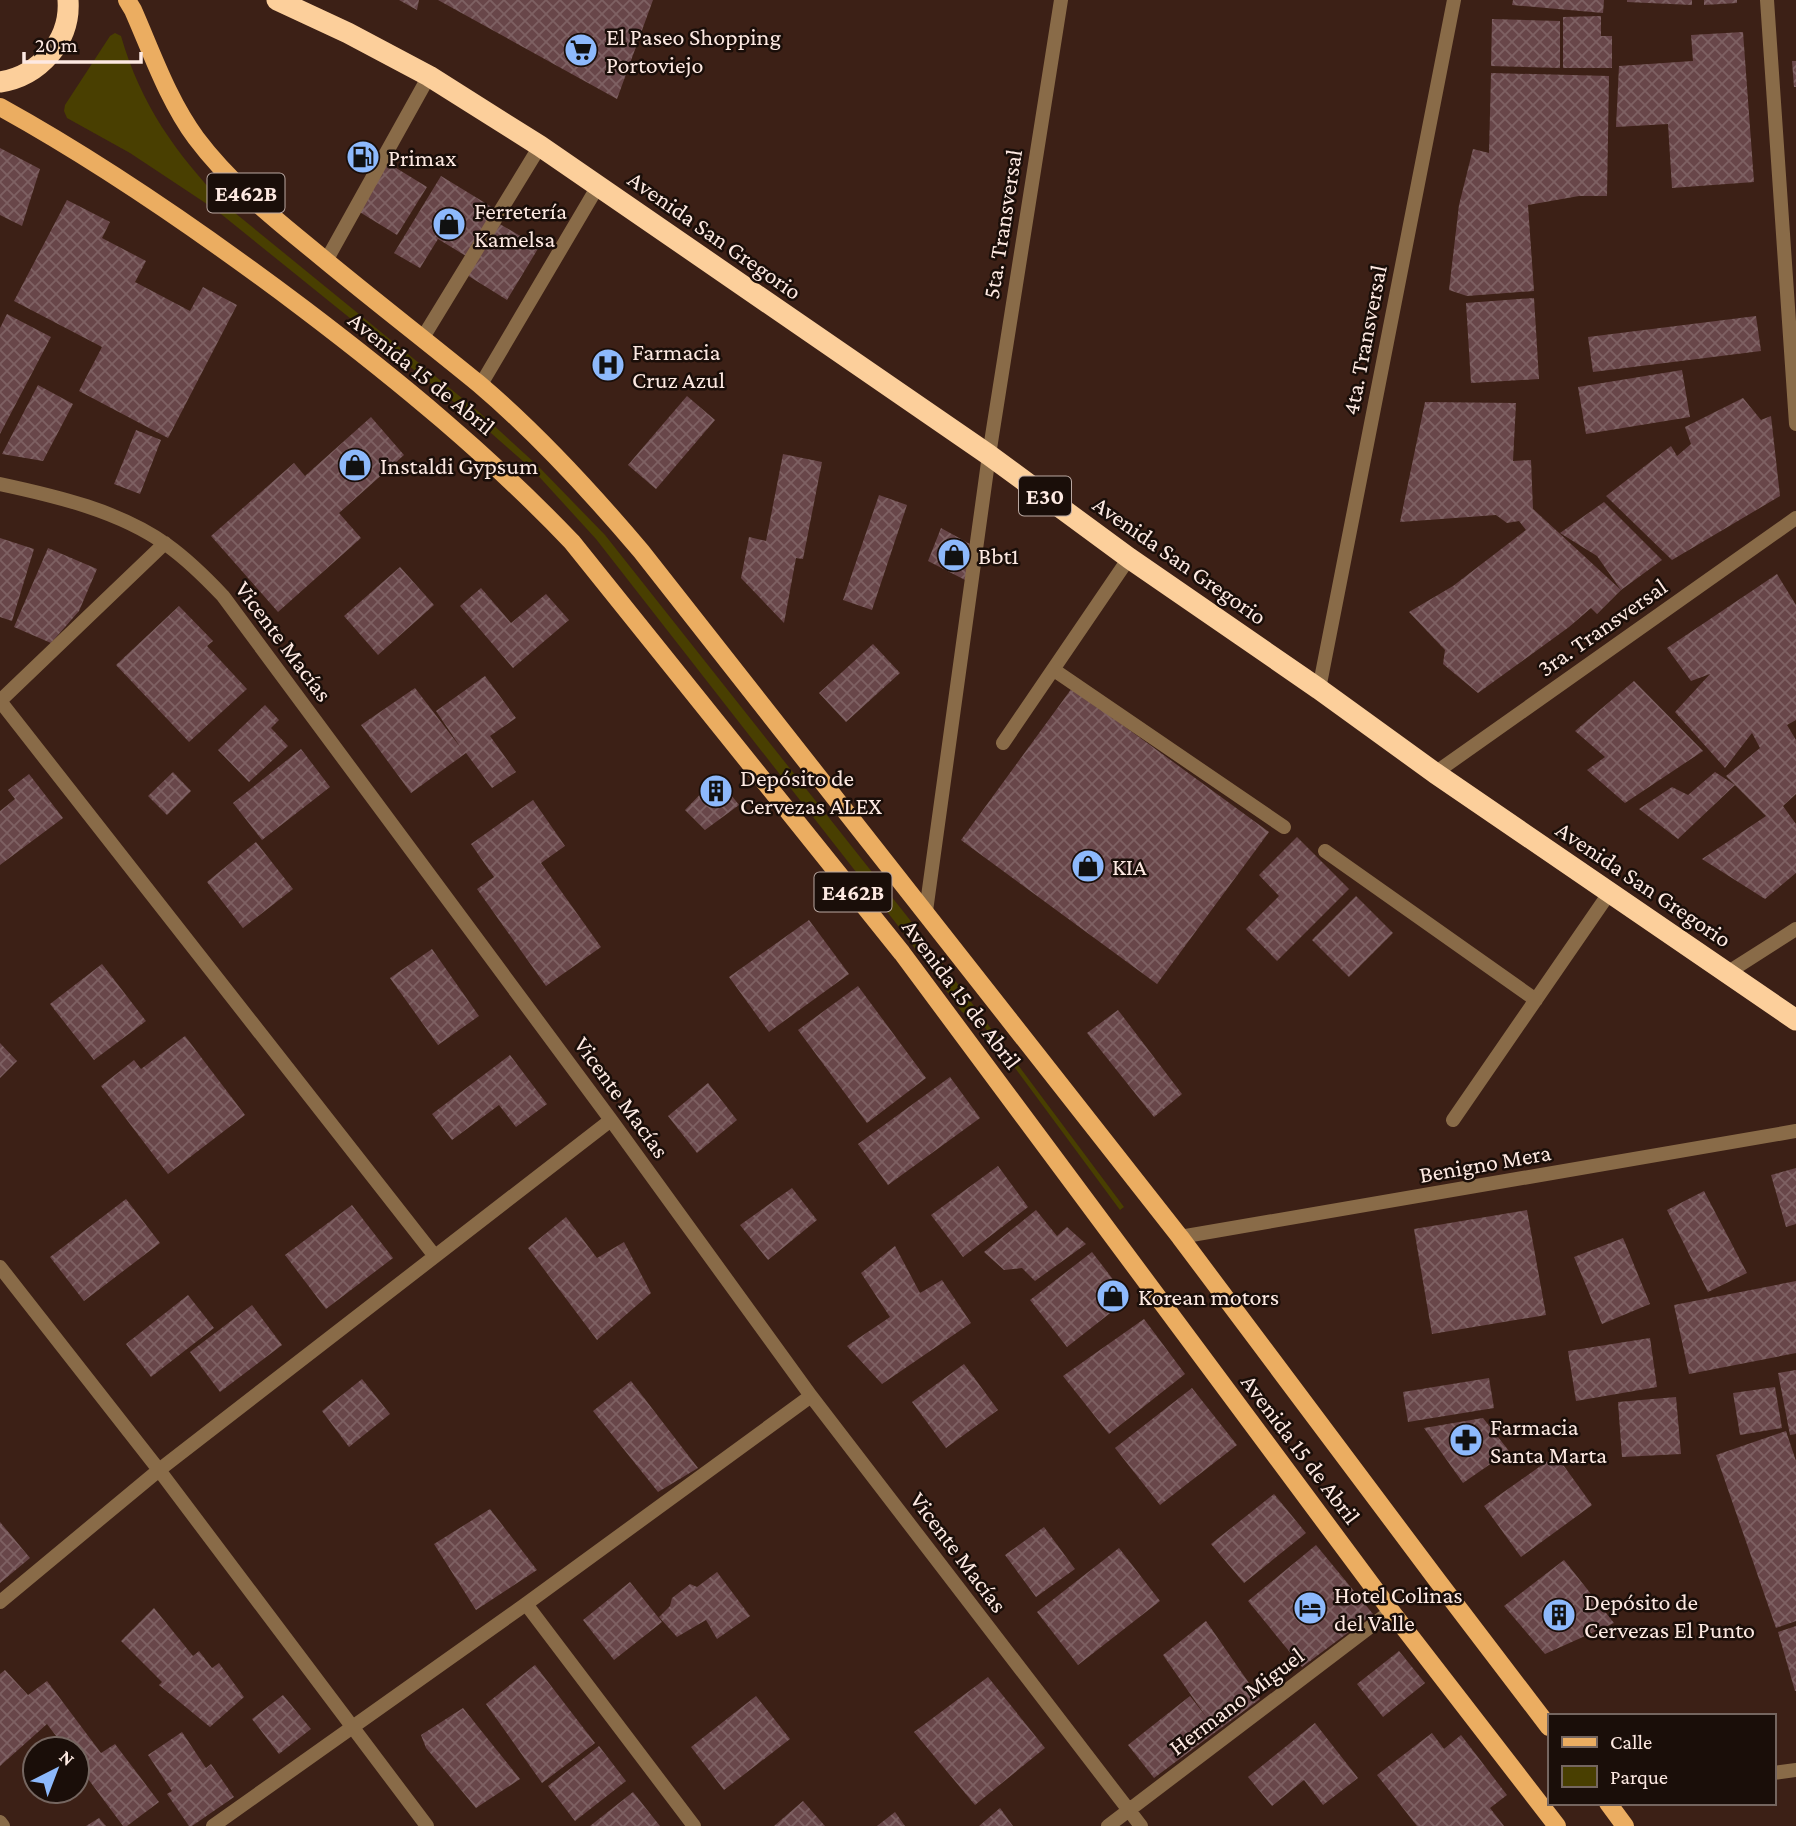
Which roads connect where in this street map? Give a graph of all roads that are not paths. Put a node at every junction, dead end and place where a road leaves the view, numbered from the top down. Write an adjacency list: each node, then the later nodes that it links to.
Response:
1 (68, 0): 8 (highway)
2 (277, 0): 7 (highway, Avenida San Gregorio / E30)
3 (1061, 0): 16 (street, 5ta. Transversal)
4 (1454, 0): 22 (street, 4ta. Transversal)
5 (1767, 0): 15 (street)
6 (130, 3): 12 (main road, Avenida 15 de Abril / E462B)
7 (429, 76): 10 (highway, Avenida San Gregorio / E30); 12 (street)
8 (0, 82)
9 (0, 107): 44 (main road, Avenida 15 de Abril / E462B)
10 (540, 146): 11 (highway, Avenida San Gregorio / E30); 13 (street)
11 (598, 186): 14 (street); 16 (highway, Avenida San Gregorio / E30)
12 (326, 261): 13 (main road, Avenida 15 de Abril / E462B)
13 (422, 339): 14 (main road, Avenida 15 de Abril / E462B)
14 (481, 386): 29 (main road, Avenida 15 de Abril / E462B)
15 (1796, 425)
16 (989, 455): 20 (highway, Avenida San Gregorio / E30); 29 (street, 5ta. Transversal)
17 (0, 484): 19 (street, Vicente Macías)
18 (1796, 518): 25 (street, 3ra. Transversal)
19 (165, 543): 23 (street); 35 (street, Vicente Macías)
20 (1129, 558): 21 (street); 22 (highway, Avenida San Gregorio / E30)
21 (1054, 670): 24 (street); 26 (street)
22 (1319, 689): 25 (highway, Avenida San Gregorio / E30)
23 (0, 701): 38 (street)
24 (1003, 743)
25 (1434, 773): 28 (highway, Avenida San Gregorio / E30)
26 (1284, 827)
27 (1325, 851): 32 (street)
28 (1610, 892): 31 (highway, Avenida San Gregorio / E30); 32 (street)
29 (926, 911): 37 (main road, Avenida 15 de Abril / E462B)
30 (1796, 929): 31 (street)
31 (1727, 973): 33 (highway, Avenida San Gregorio / E30)
32 (1536, 1000): 34 (street)
33 (1796, 1020)
34 (1453, 1120)
35 (611, 1121): 38 (street); 40 (street, Vicente Macías)
36 (1796, 1131): 37 (street, Benigno Mera)
37 (1180, 1237): 46 (main road, Avenida 15 de Abril / E462B)
38 (434, 1255): 41 (street)
39 (0, 1267): 41 (street)
40 (811, 1396): 43 (street); 51 (street, Vicente Macías)
41 (159, 1470): 42 (street); 45 (street)
42 (0, 1602)
43 (526, 1604): 45 (street); 54 (street)
44 (1391, 1611): 49 (main road, Avenida 15 de Abril / E462B); 51 (street, Hermano Miguel)
45 (352, 1726): 52 (street); 53 (street)
46 (1548, 1726)
47 (1796, 1770): 48 (street)
48 (1775, 1773)
49 (1542, 1797): 57 (main road, Avenida 15 de Abril / E462B)
50 (1609, 1805): 58 (main road)
51 (1129, 1810): 55 (street, Hermano Miguel); 56 (street, Vicente Macías)
52 (214, 1826)
53 (427, 1826)
54 (694, 1826)
55 (1108, 1826)
56 (1141, 1826)
57 (1557, 1826)
58 (1625, 1826)

